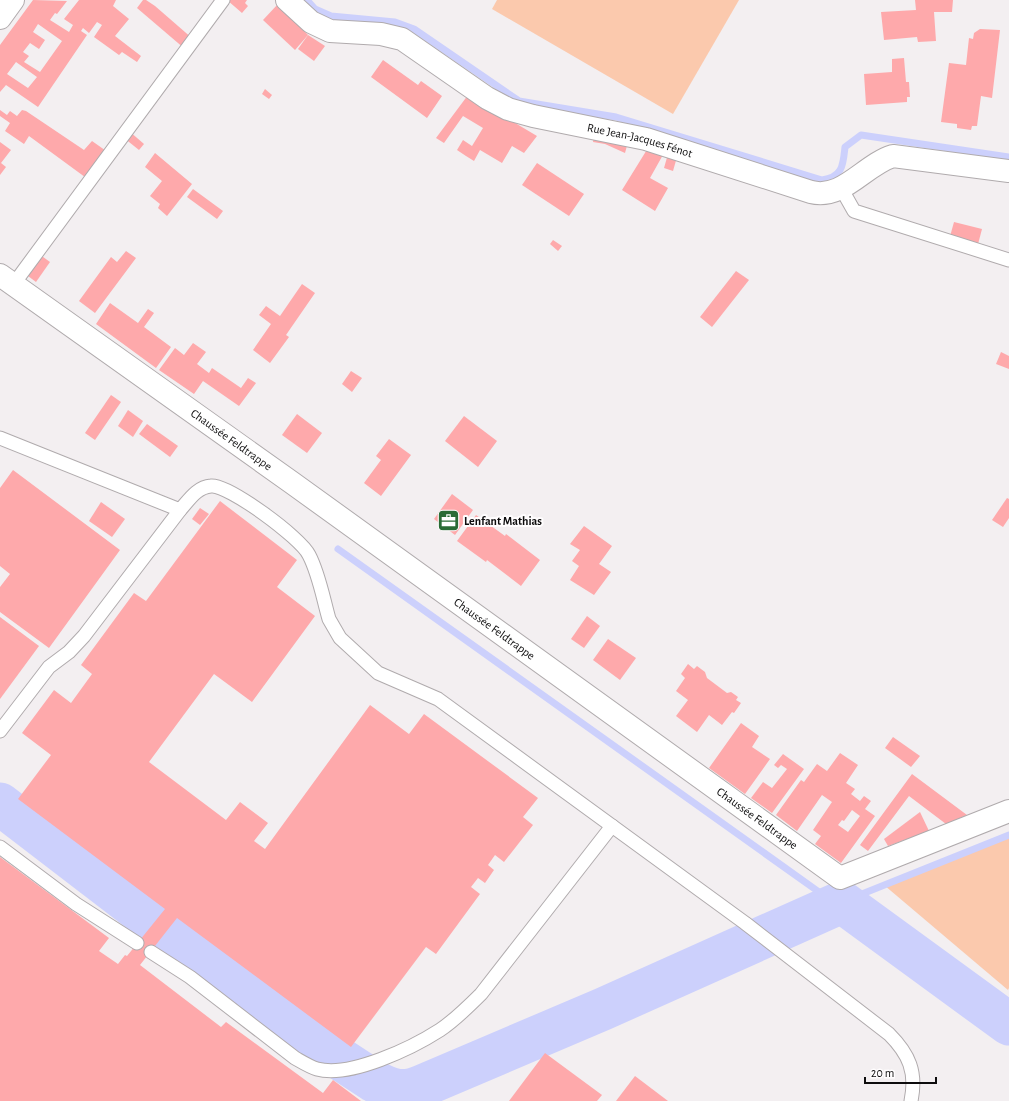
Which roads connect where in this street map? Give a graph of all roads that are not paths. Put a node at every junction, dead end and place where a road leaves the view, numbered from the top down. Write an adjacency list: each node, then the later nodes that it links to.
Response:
1 (14, 0): 4 (street)
2 (222, 0): 8 (lane)
3 (287, 0): 6 (street, Rue Jean-Jacques Fénot)
4 (0, 18)
5 (1009, 171): 6 (street, Rue Jean-Jacques Fénot)
6 (841, 188): 7 (lane)
7 (1009, 260)
8 (7, 280): 12 (street, Chaussée Feldtrappe)
9 (0, 438): 10 (lane)
10 (180, 510): 11 (lane); 13 (lane)
11 (0, 731)
12 (1009, 811)
13 (612, 826): 16 (lane); 17 (lane)
14 (0, 847): 15 (lane)
15 (137, 943)
16 (151, 952)
17 (910, 1101)

